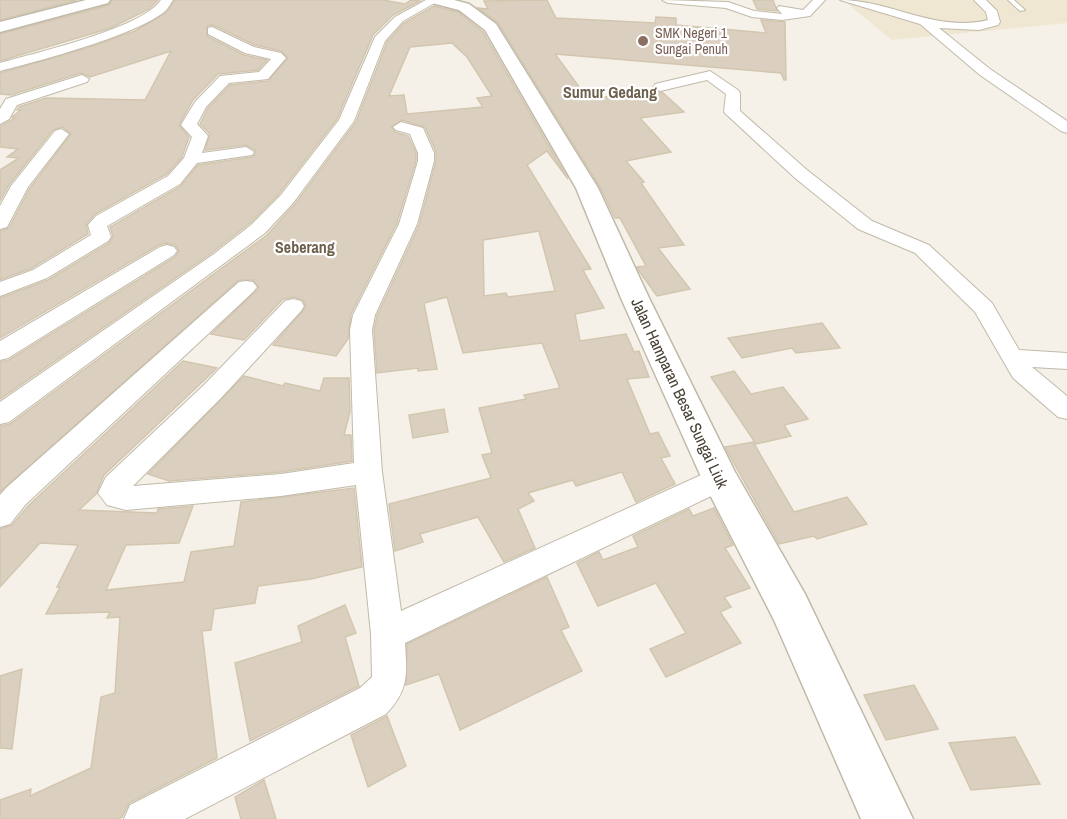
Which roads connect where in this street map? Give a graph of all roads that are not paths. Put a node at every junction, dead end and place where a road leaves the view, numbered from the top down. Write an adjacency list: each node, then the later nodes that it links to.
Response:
1 (103, 0): 13 (street)
2 (168, 0): 15 (street)
3 (436, 0): 35 (street); 37 (street, Jalan Hamparan Besar Sungai Liuk)
4 (668, 0): 11 (street)
5 (779, 0): 11 (street)
6 (819, 0): 11 (street)
7 (846, 0): 12 (street)
8 (980, 0): 12 (street)
9 (1011, 0): 10 (lane)
10 (1022, 10)
11 (796, 15)
12 (924, 22): 16 (street)
13 (0, 27)
14 (212, 31): 25 (street)
15 (0, 68)
16 (985, 72): 21 (street); 23 (street)
17 (82, 79): 19 (street)
18 (660, 87): 32 (street)
19 (0, 119)
20 (401, 127): 36 (street)
21 (1067, 128)
22 (62, 134): 26 (street)
23 (1067, 137)
24 (246, 152): 25 (street)
25 (192, 159): 29 (street)
26 (0, 223)
27 (167, 251): 31 (street)
28 (246, 287): 38 (street)
29 (0, 290)
30 (293, 306): 36 (street)
31 (0, 352)
32 (1012, 358): 33 (street); 34 (street)
33 (1067, 361)
34 (1067, 410)
35 (0, 415)
36 (368, 472): 39 (street)
37 (720, 479): 39 (street); 41 (street, Jalan Hamparan Besar Sungai Liuk)
38 (5, 501)
39 (388, 634): 40 (street)
40 (144, 819)
41 (888, 819)

